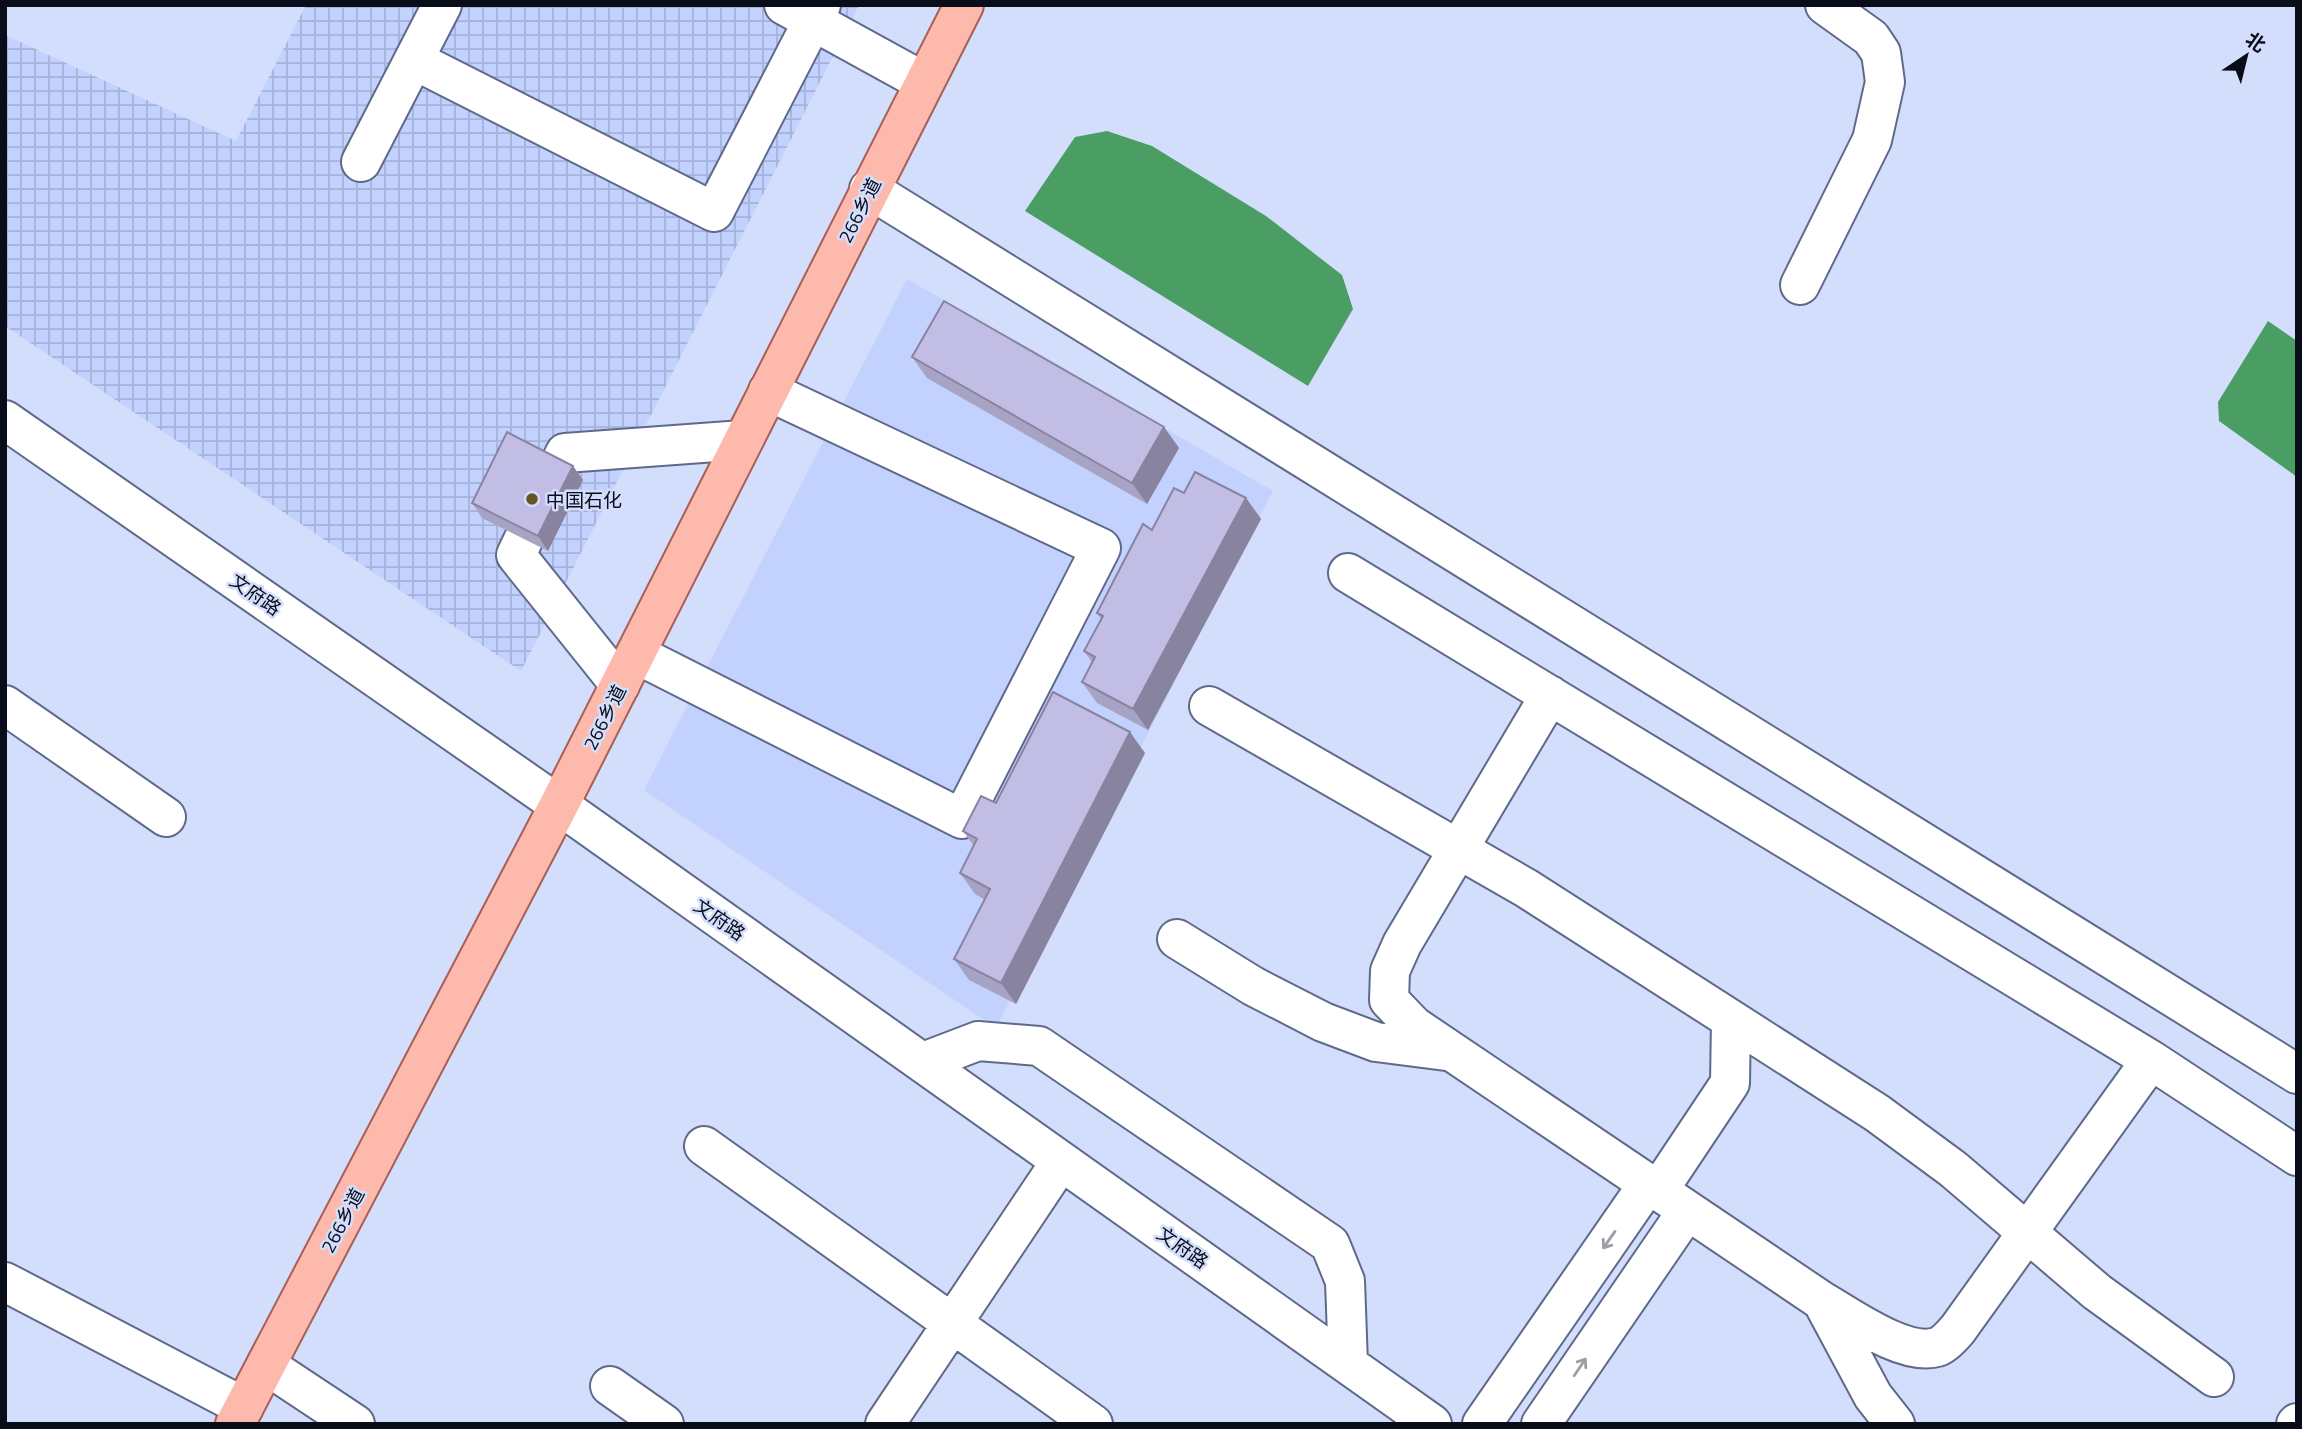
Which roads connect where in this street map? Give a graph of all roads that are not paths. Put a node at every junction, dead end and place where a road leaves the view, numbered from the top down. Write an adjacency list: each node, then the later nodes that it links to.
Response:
1 (442, 5): 5 (street)
2 (964, 5): 6 (main road, 266乡道)
3 (1825, 5): 9 (street)
4 (806, 10): 5 (street); 6 (street)
5 (414, 60): 7 (street)
6 (924, 82): 8 (main road, 266乡道)
7 (361, 162)
8 (869, 189): 10 (main road, 266乡道); 27 (street)
9 (1800, 285)
10 (768, 391): 12 (main road, 266乡道); 14 (street)
11 (5, 419): 18 (street, 文府路)
12 (743, 440): 14 (main road, 266乡道); 14 (street)
13 (1348, 573): 15 (street)
14 (628, 670): 18 (main road, 266乡道)
15 (1550, 695): 20 (street); 25 (street)
16 (5, 705): 19 (street)
17 (1209, 706): 20 (street)
18 (559, 805): 26 (street, 文府路); 38 (main road, 266乡道)
19 (166, 817)
20 (1458, 848): 22 (street); 23 (street)
21 (1177, 939): 23 (street)
22 (1731, 1020): 24 (street); 28 (street)
23 (1453, 1052): 32 (street)
24 (1783, 1053): 28 (street); 33 (street)
25 (2151, 1060): 30 (street); 33 (street)
26 (923, 1062): 31 (street, 文府路); 37 (street)
27 (2297, 1074)
28 (1730, 1083): 32 (street)
29 (704, 1146): 36 (street)
30 (2297, 1156)
31 (1061, 1161): 36 (street); 37 (street, 文府路)
32 (1664, 1195): 35 (street); 47 (street, one-way to 47); 48 (street, one-way to 32)
33 (2028, 1233): 35 (street); 39 (street)
34 (5, 1282): 41 (street)
35 (1822, 1301): 49 (street)
36 (952, 1323): 44 (street); 45 (street)
37 (1348, 1364): 46 (street, 文府路)
38 (266, 1365): 41 (main road, 266乡道); 42 (street)
39 (2214, 1377)
40 (610, 1386): 43 (street)
41 (240, 1415)
42 (355, 1424)
43 (664, 1424)
44 (885, 1424)
45 (1093, 1424)
46 (1432, 1424)
47 (1482, 1424)
48 (1541, 1424)
49 (1895, 1424)

